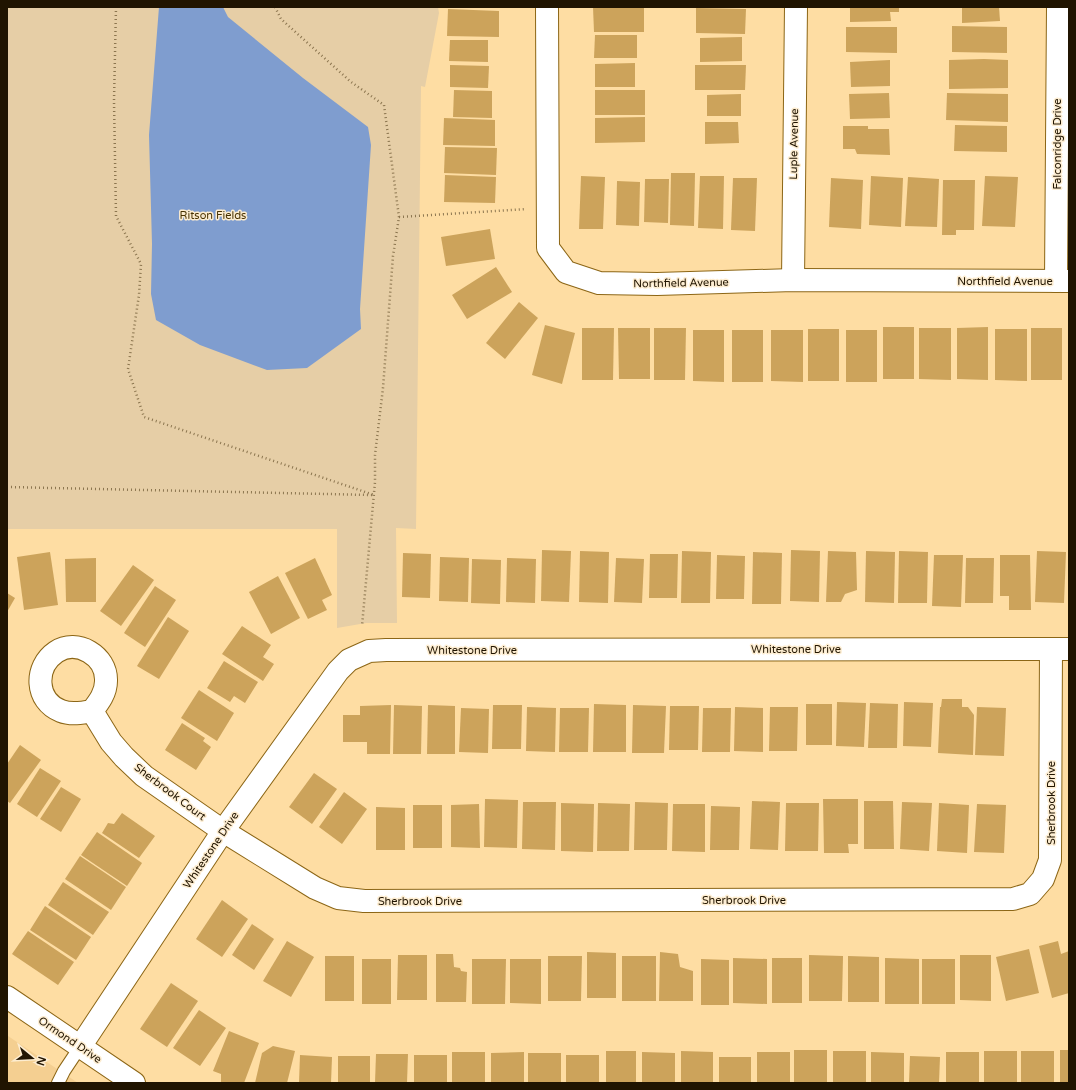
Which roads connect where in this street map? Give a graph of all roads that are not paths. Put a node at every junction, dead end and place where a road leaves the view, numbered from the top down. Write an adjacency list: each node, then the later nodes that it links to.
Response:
1 (547, 7): 4 (street, Northfield Avenue)
2 (796, 7): 4 (street, Luple Avenue)
3 (1058, 7): 5 (street, Falconridge Drive)
4 (793, 280): 5 (street, Northfield Avenue)
5 (1062, 281)
6 (1060, 649): 8 (street, Whitestone Drive); 8 (street, Sherbrook Drive)
7 (92, 711): 8 (street, Sherbrook Court)
8 (223, 831): 10 (street, Whitestone Drive)
9 (7, 997): 10 (street, Ormond Drive)
10 (80, 1047): 11 (lane); 12 (street, Ormond Drive)
11 (58, 1083)
12 (134, 1083)

